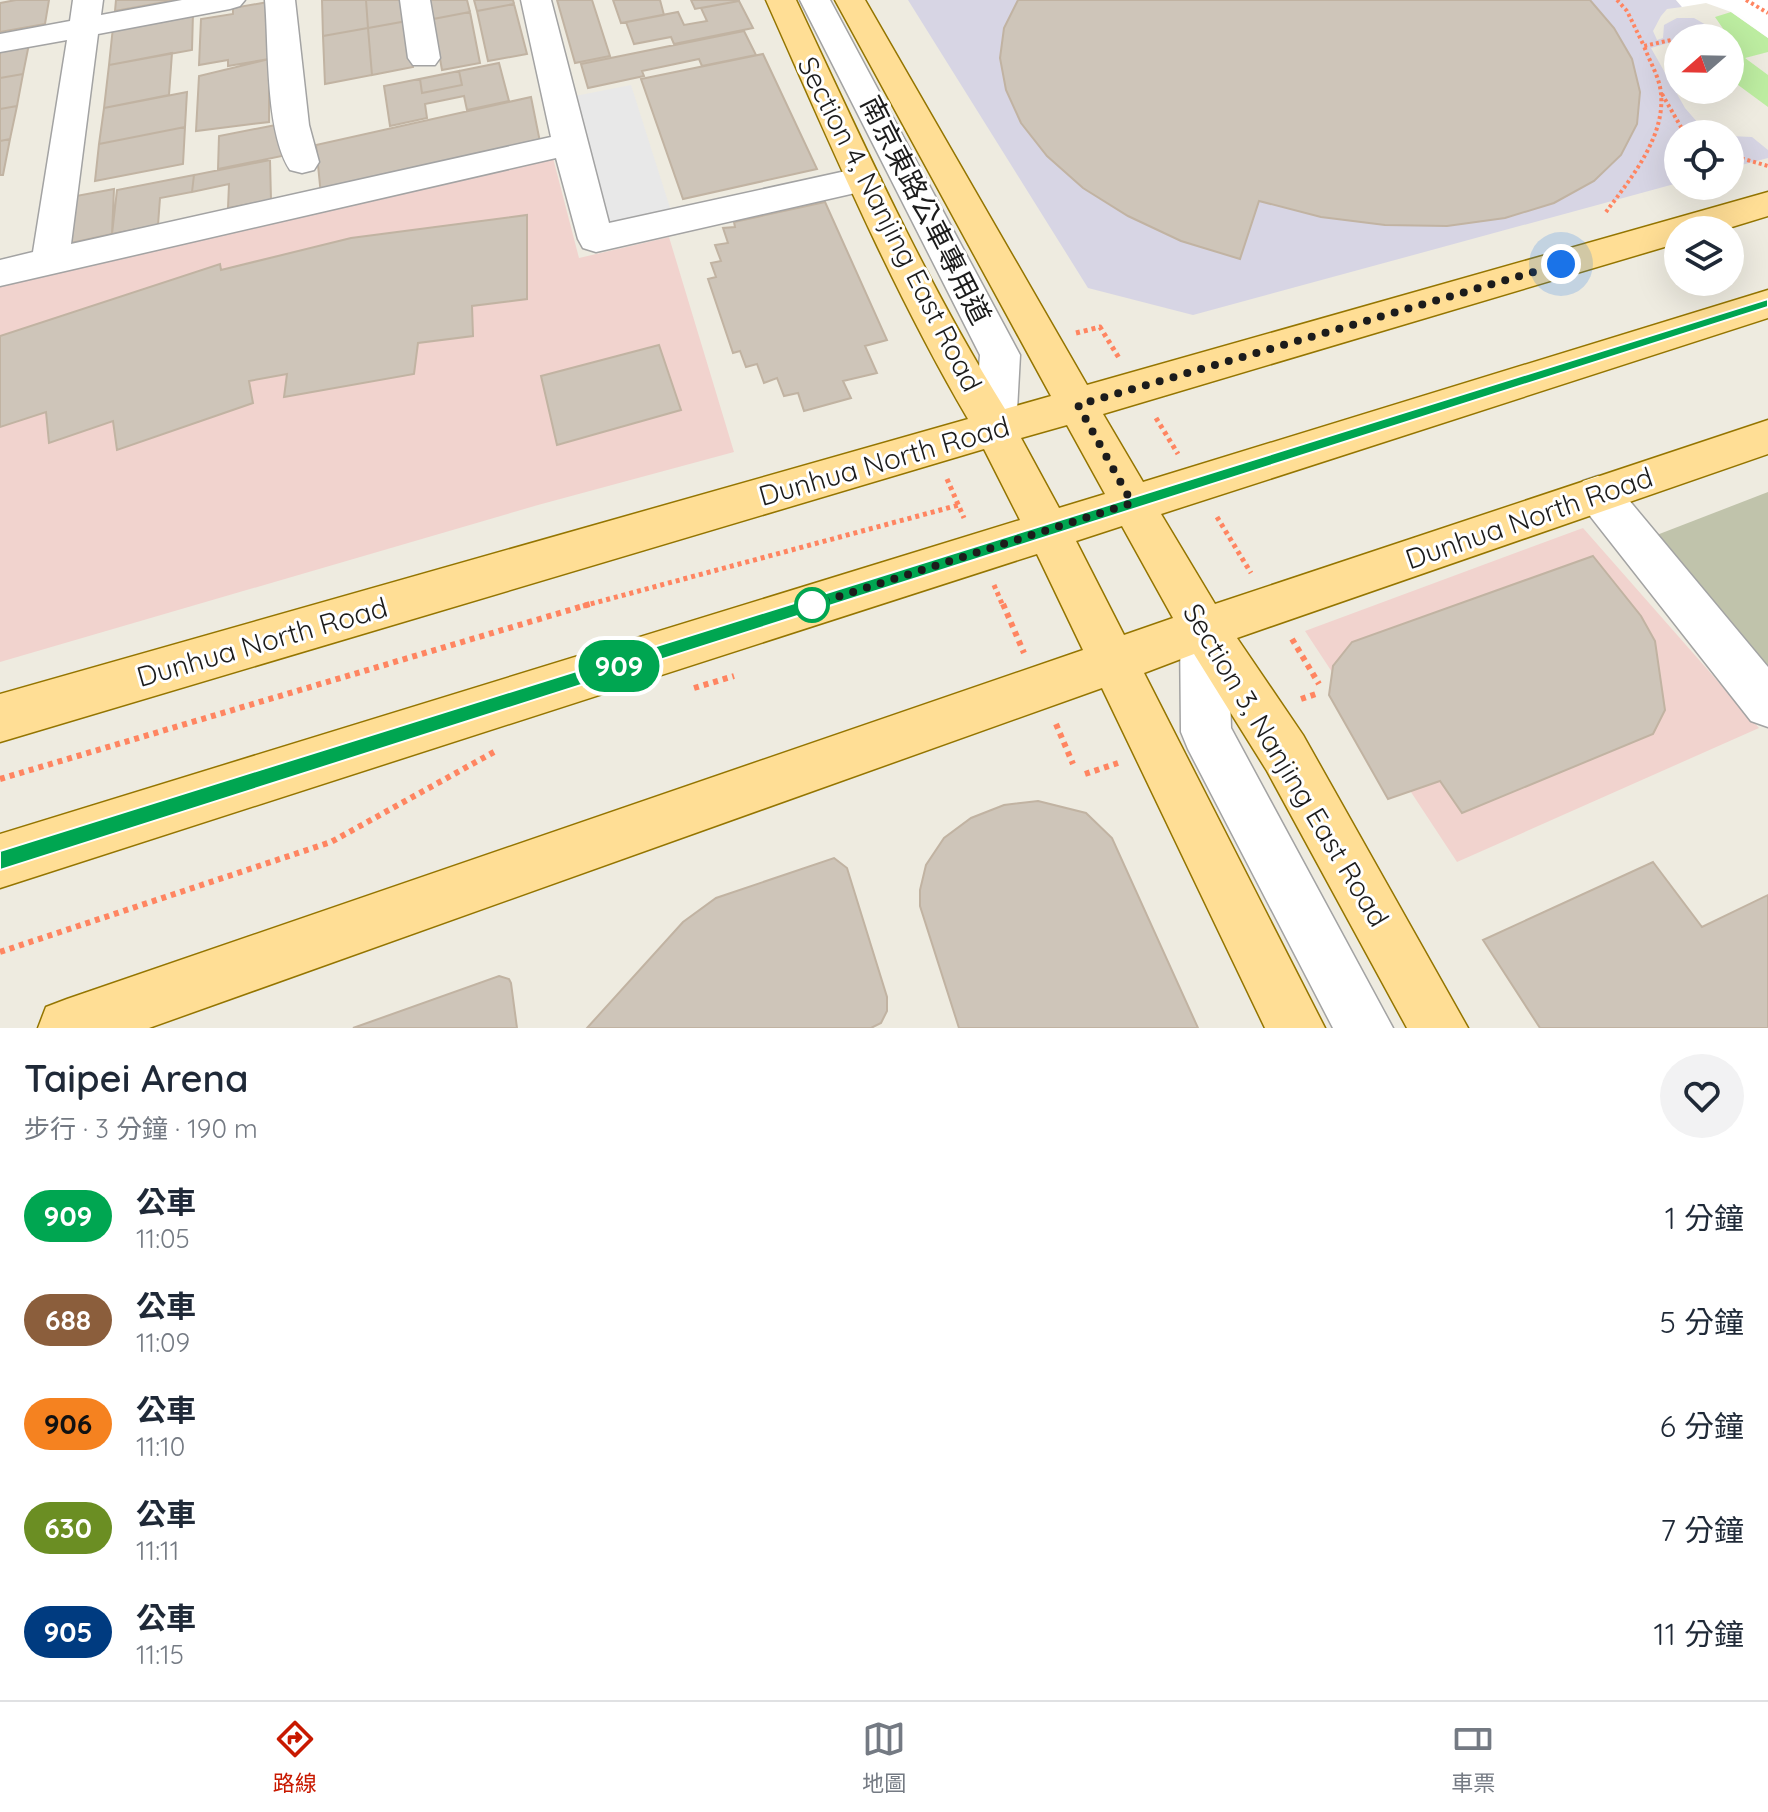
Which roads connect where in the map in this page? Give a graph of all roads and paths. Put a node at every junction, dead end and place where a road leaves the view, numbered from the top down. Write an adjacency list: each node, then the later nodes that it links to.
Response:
1 (230, 0): 11 (street)
2 (280, 0): 20 (street)
3 (415, 0): 15 (street)
4 (536, 0): 18 (street)
5 (781, 0): 22 (main road, Section 4, Nanjing East Road)
6 (815, 0): 29 (street, 南京東路公車專用道)
7 (850, 0): 28 (main road)
8 (1617, 0): 14 (path)
9 (1746, 0): 10 (path)
10 (1768, 13)
11 (86, 14): 13 (street); 25 (street)
12 (1664, 42): 14 (path)
13 (0, 43)
14 (1644, 46): 16 (path)
15 (424, 58)
16 (1661, 92): 17 (path); 24 (path)
17 (1677, 120)
18 (569, 144): 22 (street); 25 (street)
19 (1744, 159): 21 (path)
20 (302, 162)
21 (1768, 166)
22 (864, 179): 29 (main road, Section 4, Nanjing East Road)
23 (1768, 204): 28 (main road, Dunhua North Road)
24 (1606, 212)
25 (50, 262): 26 (street)
26 (0, 273)
27 (1768, 304): 32 (main road)
28 (1078, 405): 29 (main road, Dunhua North Road); 32 (main road)
29 (995, 429): 34 (main road, Section 4, Nanjing East Road); 40 (main road, Dunhua North Road)
30 (1766, 439): 31 (main road, Dunhua North Road)
31 (1598, 494): 35 (main road, Dunhua North Road); 39 (street)
32 (1132, 503): 34 (main road); 35 (main road, Section 3, Nanjing East Road)
33 (959, 505): 42 (path)
34 (1048, 531): 36 (main road); 43 (main road)
35 (1204, 629): 36 (main road, Dunhua North Road); 47 (street); 48 (main road, Section 3, Nanjing East Road)
36 (1115, 662): 45 (main road, Dunhua North Road); 46 (main road)
37 (734, 676): 38 (path)
38 (690, 690)
39 (1768, 704)
40 (0, 718)
41 (510, 746): 44 (path)
42 (0, 779)
43 (0, 861)
44 (0, 952)
45 (67, 1028)
46 (1296, 1028)
47 (1364, 1028)
48 (1439, 1028)

